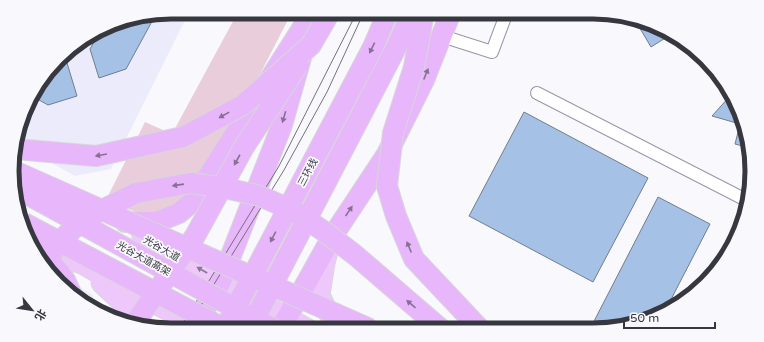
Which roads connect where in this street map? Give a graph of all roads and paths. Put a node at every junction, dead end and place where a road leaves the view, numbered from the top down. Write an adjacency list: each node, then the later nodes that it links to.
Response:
1 (309, 19): 18 (highway)
2 (312, 19): 26 (highway, one-way to 26)
3 (326, 19): 11 (highway, bridge)
4 (385, 19): 32 (highway, 三环线, one-way to 32, bridge)
5 (409, 19): 33 (highway, bridge)
6 (420, 19): 34 (highway, bridge)
7 (423, 19): 41 (highway, one-way to 7, bridge)
8 (448, 19): 10 (highway)
9 (504, 19): 10 (street)
10 (442, 36): 20 (highway, one-way to 10)
11 (312, 46): 13 (highway, one-way to 13, bridge); 28 (highway, one-way to 28, bridge)
12 (537, 93): 17 (street)
13 (20, 149)
14 (19, 170): 18 (main road, 光谷大道)
15 (19, 173): 39 (highway, bridge)
16 (20, 190): 35 (highway, 光谷大道高架, bridge)
17 (743, 198)
18 (117, 222): 26 (main road, 光谷大道, one-way to 18)
19 (30, 226): 31 (highway, bridge)
20 (332, 237): 37 (highway); 38 (main road)
21 (41, 250): 24 (main road)
22 (45, 255): 25 (highway, bridge)
23 (47, 259): 40 (highway, one-way to 23, bridge)
24 (82, 264): 27 (main road); 29 (main road)
25 (61, 275)
26 (221, 281): 30 (highway); 36 (main road, 光谷大道)
27 (136, 319)
28 (138, 319)
29 (189, 323)
30 (200, 323)
31 (213, 323)
32 (230, 323)
33 (253, 323)
34 (265, 323)
35 (277, 323)
36 (278, 323)
37 (282, 323)
38 (333, 323)
39 (356, 323)
40 (434, 323)
41 (474, 323)

